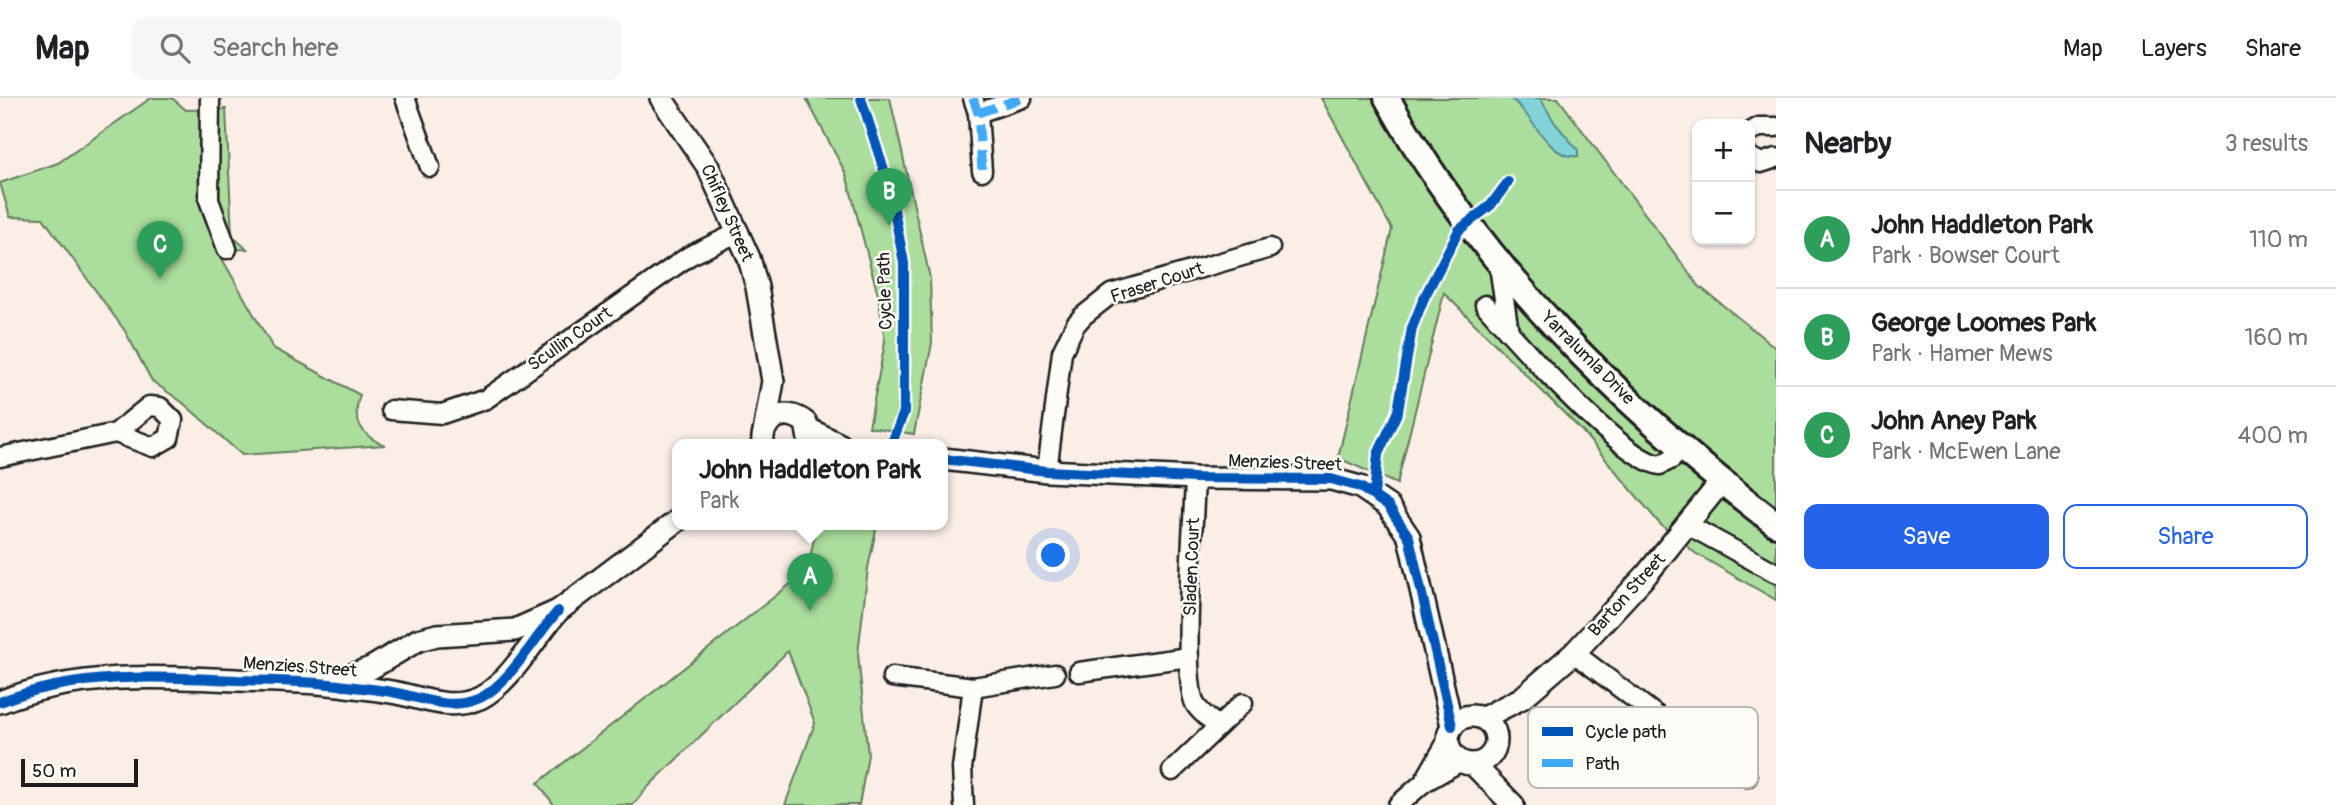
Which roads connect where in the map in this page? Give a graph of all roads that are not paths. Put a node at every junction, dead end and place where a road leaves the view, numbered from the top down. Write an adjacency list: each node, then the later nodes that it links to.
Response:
1 (209, 98): 15 (street)
2 (405, 98): 11 (street)
3 (661, 98): 13 (street, Chifley Street)
4 (1022, 98): 6 (street)
5 (1387, 98): 16 (main road, Yarralumla Drive)
6 (975, 105): 12 (street)
7 (1776, 127): 8 (street)
8 (1755, 129)
9 (1776, 158): 10 (street)
10 (1755, 160)
11 (430, 167)
12 (982, 171)
13 (739, 232): 19 (street, Chifley Street); 20 (street, Scullin Court)
14 (1270, 248): 28 (street, Fraser Court)
15 (227, 249)
16 (1499, 266): 18 (street, Yarralumla Drive); 25 (main road, Yarralumla Drive)
17 (1485, 305): 18 (street, Yarralumla Drive)
18 (1509, 332): 25 (street, Yarralumla Drive)
19 (773, 382): 21 (street, Chifley Street); 23 (street, Chifley Street)
20 (391, 410)
21 (806, 431): 23 (street); 24 (street)
22 (116, 433): 26 (street)
23 (761, 438)
24 (825, 439)
25 (1681, 446): 30 (main road, Yarralumla Drive)
26 (0, 457)
27 (948, 460): 28 (street, Menzies Street)
28 (1047, 471): 29 (street, Menzies Street)
29 (1195, 478): 37 (street, Sladen Court); 42 (street, Menzies Street)
30 (1721, 482): 31 (main road, Yarralumla Drive); 33 (street, Barton Street)
31 (1776, 524)
32 (672, 525): 35 (street, Menzies Street)
33 (1688, 525): 34 (street); 36 (street, Barton Street)
34 (1776, 573)
35 (558, 611): 41 (street, Menzies Street); 41 (street, Menzies Street)
36 (1574, 653): 44 (street, Barton Street); 47 (street)
37 (1189, 657): 38 (street); 49 (street, Sladen Court)
38 (1079, 672)
39 (1055, 674): 43 (street)
40 (892, 677): 43 (street)
41 (319, 683): 45 (street, Menzies Street)
42 (1443, 686): 48 (street); 50 (street, Menzies Street)
43 (973, 687): 56 (street)
44 (1522, 698): 48 (street, Barton Street); 51 (street, Barton Street)
45 (0, 702)
46 (1243, 704): 49 (street)
47 (1645, 707)
48 (1478, 717): 50 (street); 51 (street)
49 (1218, 726): 53 (street)
50 (1450, 733): 52 (street); 54 (street)
51 (1495, 745): 52 (street); 55 (street)
52 (1467, 763): 54 (street); 55 (street)
53 (1171, 771)
54 (1423, 783): 57 (street)
55 (1511, 801)
56 (964, 805)
57 (1398, 805)

